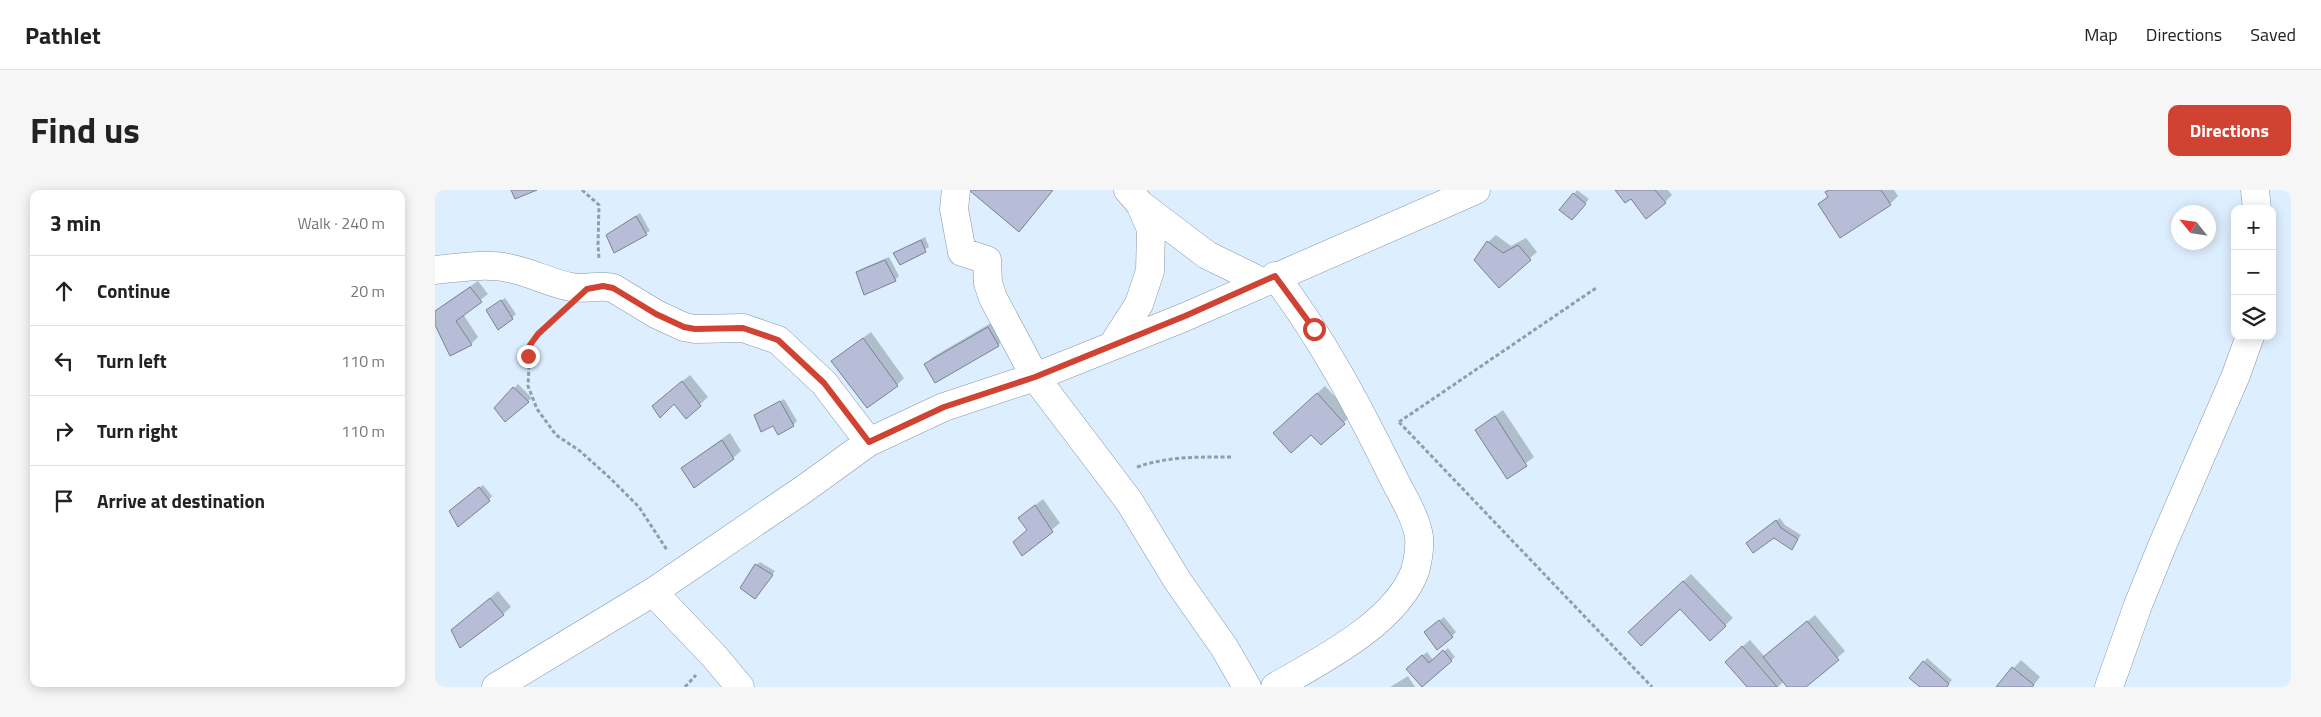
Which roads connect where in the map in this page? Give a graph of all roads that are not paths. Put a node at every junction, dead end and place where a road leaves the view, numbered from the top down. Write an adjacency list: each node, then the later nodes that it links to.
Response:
1 (955, 190): 10 (street)
2 (1476, 190): 7 (street)
3 (2255, 190): 5 (street)
4 (1134, 197): 7 (street); 9 (street)
5 (2257, 205)
6 (435, 270): 11 (street)
7 (1269, 279): 9 (street); 16 (street)
8 (2248, 340): 17 (street)
9 (1112, 346): 10 (street)
10 (1035, 377): 11 (street); 15 (street)
11 (869, 442): 12 (street)
12 (653, 592): 13 (street); 14 (street)
13 (496, 687)
14 (740, 687)
15 (1247, 687)
16 (1275, 687)
17 (2109, 687)

